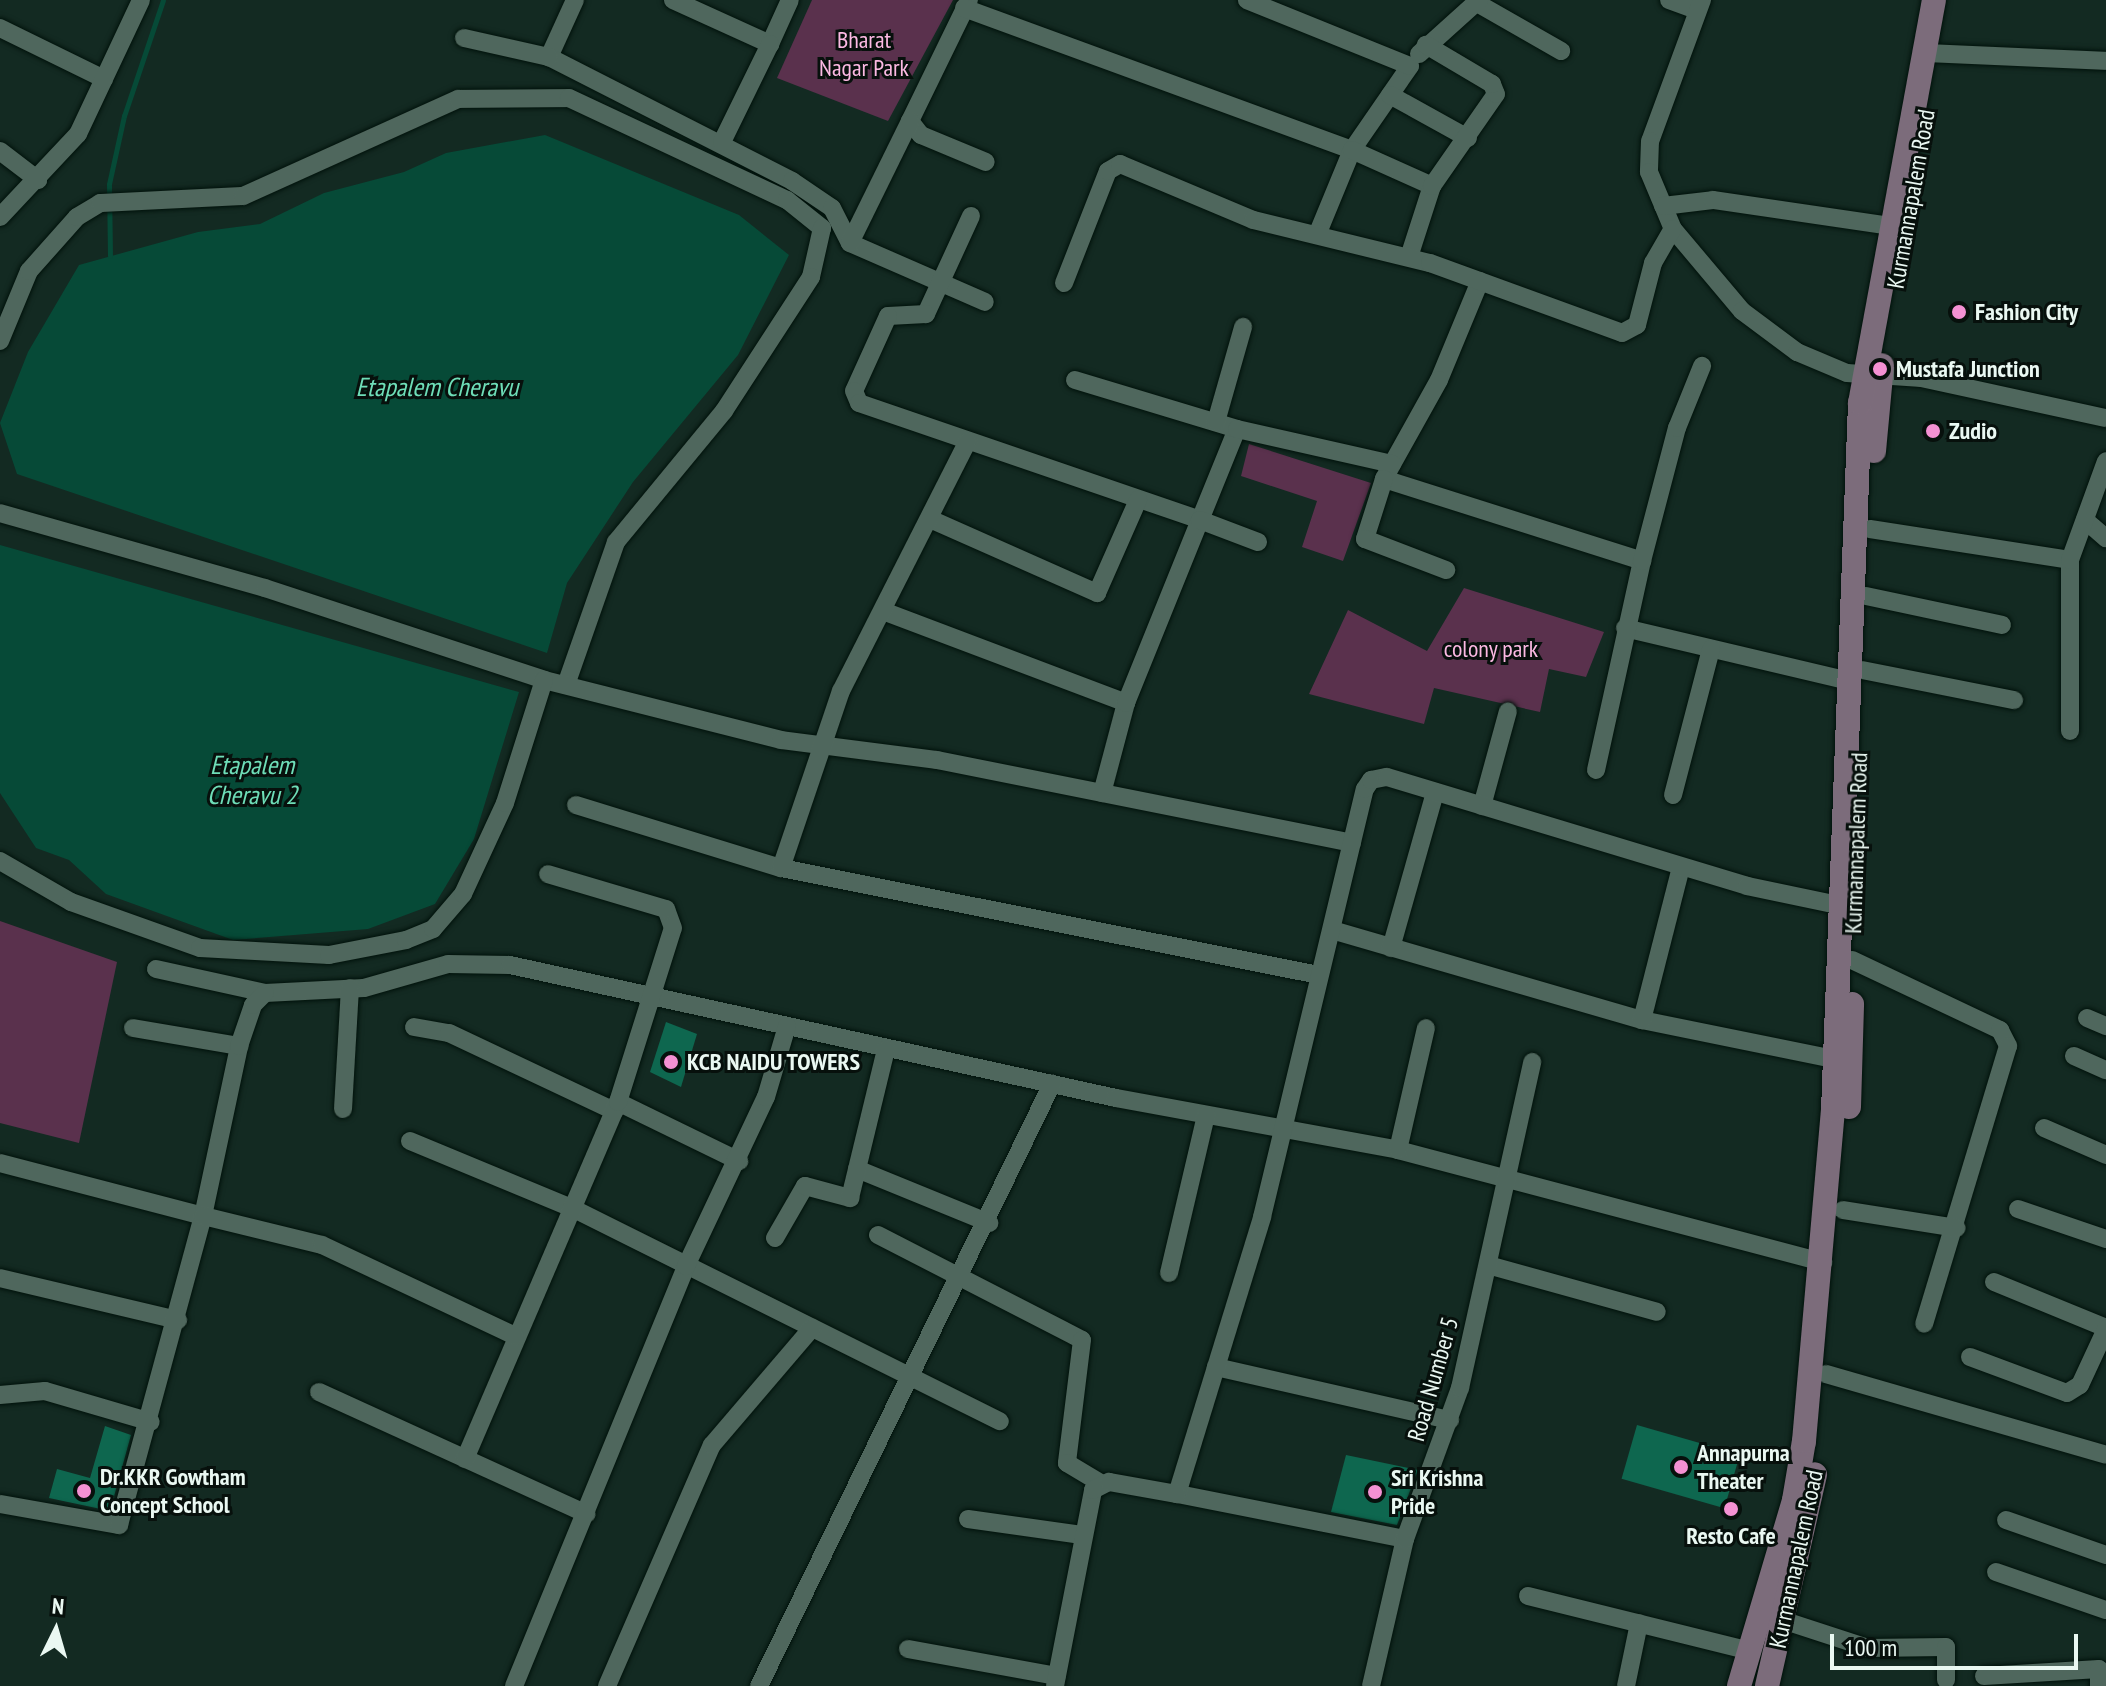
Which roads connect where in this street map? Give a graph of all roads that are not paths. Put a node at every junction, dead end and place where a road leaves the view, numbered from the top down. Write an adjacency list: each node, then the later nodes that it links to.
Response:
1 (141, 0): 21 (street)
2 (575, 0): 18 (street)
3 (673, 0): 14 (street)
4 (790, 0): 14 (street)
5 (1247, 0): 20 (street)
6 (1669, 0): 11 (street)
7 (1934, 0): 17 (main road)
8 (1947, 0): 17 (main road, Kurmannapalem Road)
9 (1478, 2): 15 (street); 16 (street)
10 (967, 4): 23 (street); 26 (street)
11 (1700, 5): 31 (street)
12 (0, 28): 21 (street)
13 (464, 38): 18 (street)
14 (770, 44): 25 (street)
15 (1426, 45): 20 (street); 24 (street)
16 (1561, 51)
17 (1931, 54): 19 (street); 34 (main road); 46 (main road, Kurmannapalem Road)
18 (549, 57): 25 (street)
19 (2106, 61)
20 (1410, 66): 22 (street)
21 (104, 79): 29 (street)
22 (1390, 95): 24 (street); 26 (street)
23 (910, 121): 28 (street); 37 (street)
24 (1468, 138): 30 (street)
25 (722, 142): 37 (street)
26 (1352, 150): 30 (street); 36 (street)
27 (0, 151): 29 (street)
28 (986, 162)
29 (38, 180): 33 (street)
30 (1432, 186): 38 (street)
31 (1663, 206): 34 (street); 35 (street)
32 (971, 216): 40 (street)
33 (0, 217)
34 (1891, 226): 46 (main road)
35 (1673, 229): 39 (street); 46 (street)
36 (1317, 235): 38 (street); 41 (street)
37 (850, 243): 40 (street)
38 (1409, 257): 39 (street)
39 (1480, 281): 53 (street)
40 (940, 283): 42 (street); 51 (street)
41 (1064, 283)
42 (985, 302)
43 (1243, 327): 49 (street)
44 (0, 341): 72 (street)
45 (1702, 366): 63 (street)
46 (1873, 375): 48 (street); 59 (main road, Kurmannapalem Road); 70 (main road)
47 (1075, 380): 49 (street)
48 (2106, 418)
49 (1216, 422): 50 (street)
50 (1237, 429): 53 (street); 57 (street)
51 (968, 441): 54 (street); 56 (street)
52 (2106, 461): 58 (street)
53 (1388, 472): 63 (street); 64 (street)
54 (1138, 500): 56 (street); 57 (street)
55 (0, 513): 71 (street)
56 (930, 519): 66 (street)
57 (1200, 520): 61 (street); 74 (street)
58 (2085, 520): 60 (street); 62 (street)
59 (1870, 529): 62 (street); 65 (main road, Kurmannapalem Road)
60 (2106, 538)
61 (1258, 542)
62 (2070, 560): 76 (street)
63 (1642, 561): 68 (street)
64 (1446, 570)
65 (1866, 596): 67 (street); 70 (main road, Kurmannapalem Road)
66 (883, 611): 74 (street); 77 (street)
67 (2002, 625)
68 (1625, 628): 69 (street); 78 (street)
69 (1711, 649): 70 (street); 81 (street)
70 (1856, 675): 73 (street); 89 (main road); 92 (main road, Kurmannapalem Road)
71 (544, 680): 72 (street); 85 (street)
72 (566, 685): 77 (street)
73 (2014, 700)
74 (1126, 703): 80 (street)
75 (1508, 711): 83 (street)
76 (2070, 731)
77 (823, 747): 80 (street); 87 (street)
78 (1596, 770)
79 (1435, 792): 83 (street); 84 (street); 91 (street)
80 (1102, 793): 84 (street)
81 (1673, 795)
82 (576, 805): 87 (street)
83 (1482, 806): 86 (street)
84 (1352, 843): 90 (street)
85 (0, 861)
86 (1681, 867): 89 (street); 99 (street)
87 (781, 868): 94 (street)
88 (548, 874): 97 (street)
89 (1838, 905): 108 (main road)
90 (1332, 930): 91 (street); 94 (street)
91 (1391, 948): 99 (street)
92 (1852, 960): 126 (main road, Kurmannapalem Road); 129 (street)
93 (156, 969): 96 (street)
94 (1319, 975): 115 (street)
95 (350, 988): 96 (street); 97 (street); 113 (street)
96 (265, 993): 105 (street)
97 (655, 998): 100 (street); 112 (street)
98 (2087, 1018): 101 (street)
99 (1642, 1020): 108 (street)
100 (787, 1026): 106 (street); 120 (street)
101 (2106, 1026)
102 (414, 1027): 112 (street)
103 (133, 1028): 105 (street)
104 (1426, 1028): 118 (street)
105 (239, 1046): 127 (street)
106 (886, 1049): 111 (street); 122 (street)
107 (2074, 1056): 110 (street)
108 (1834, 1059): 133 (main road)
109 (1532, 1062): 123 (street, Road Number 5)
110 (2106, 1070)
111 (1052, 1084): 114 (street); 128 (street)
112 (616, 1106): 120 (street); 124 (street)
113 (343, 1109)
114 (1206, 1115): 115 (street); 136 (street)
115 (1281, 1128): 118 (street); 147 (street)
116 (2044, 1128): 119 (street)
117 (410, 1141): 124 (street)
118 (1398, 1150): 123 (street)
119 (2106, 1155)
120 (739, 1161): 135 (street)
121 (0, 1163): 127 (street)
122 (857, 1169): 128 (street); 131 (street)
123 (1508, 1176): 133 (street); 134 (street, Road Number 5)
124 (572, 1208): 135 (street); 145 (street)
125 (2018, 1209): 132 (street)
126 (1843, 1210): 129 (street); 148 (main road, Kurmannapalem Road)
127 (203, 1216): 141 (street); 145 (street)
128 (989, 1223): 137 (street)
129 (1957, 1228): 142 (street)
130 (878, 1235): 137 (street)
131 (775, 1238)
132 (2106, 1239)
133 (1823, 1262): 169 (main road)
134 (1488, 1265): 140 (street); 152 (street, Road Number 5)
135 (686, 1266): 143 (street); 160 (street)
136 (1169, 1273)
137 (962, 1276): 149 (street); 157 (street)
138 (0, 1278): 141 (street)
139 (1994, 1282): 144 (street)
140 (1657, 1312)
141 (178, 1320): 154 (street)
142 (1924, 1324)
143 (812, 1328): 149 (street); 177 (street)
144 (2106, 1328): 146 (street)
145 (515, 1336): 156 (street)
146 (1970, 1357)
147 (1216, 1367): 152 (street); 158 (street)
148 (1826, 1374): 155 (street); 169 (main road, Kurmannapalem Road)
149 (909, 1377): 153 (street); 178 (street)
150 (319, 1392): 156 (street)
151 (0, 1395): 154 (street)
152 (1450, 1420): 164 (street, Road Number 5)
153 (1000, 1421)
154 (151, 1422): 159 (street)
155 (2106, 1455)
156 (465, 1459): 160 (street)
157 (1100, 1483): 158 (street); 163 (street)
158 (1177, 1494): 164 (street)
159 (0, 1504)
160 (587, 1514): 176 (street)
161 (968, 1519): 163 (street)
162 (2006, 1520): 165 (street)
163 (1082, 1535): 175 (street)
164 (1405, 1539): 179 (street, Road Number 5)
165 (2106, 1555)
166 (1996, 1572): 168 (street)
167 (1528, 1596): 170 (street)
168 (2106, 1610)
169 (1774, 1617): 172 (main road); 174 (street); 182 (main road, Kurmannapalem Road)
170 (1639, 1623): 172 (street); 180 (street)
171 (908, 1649): 175 (street)
172 (1750, 1651): 181 (main road)
173 (1984, 1676): 183 (street)
174 (1946, 1680)
175 (1056, 1681)
176 (514, 1686)
177 (607, 1686)
178 (759, 1686)
179 (1371, 1686)
180 (1626, 1686)
181 (1739, 1686)
182 (1767, 1686)
183 (2099, 1686)

